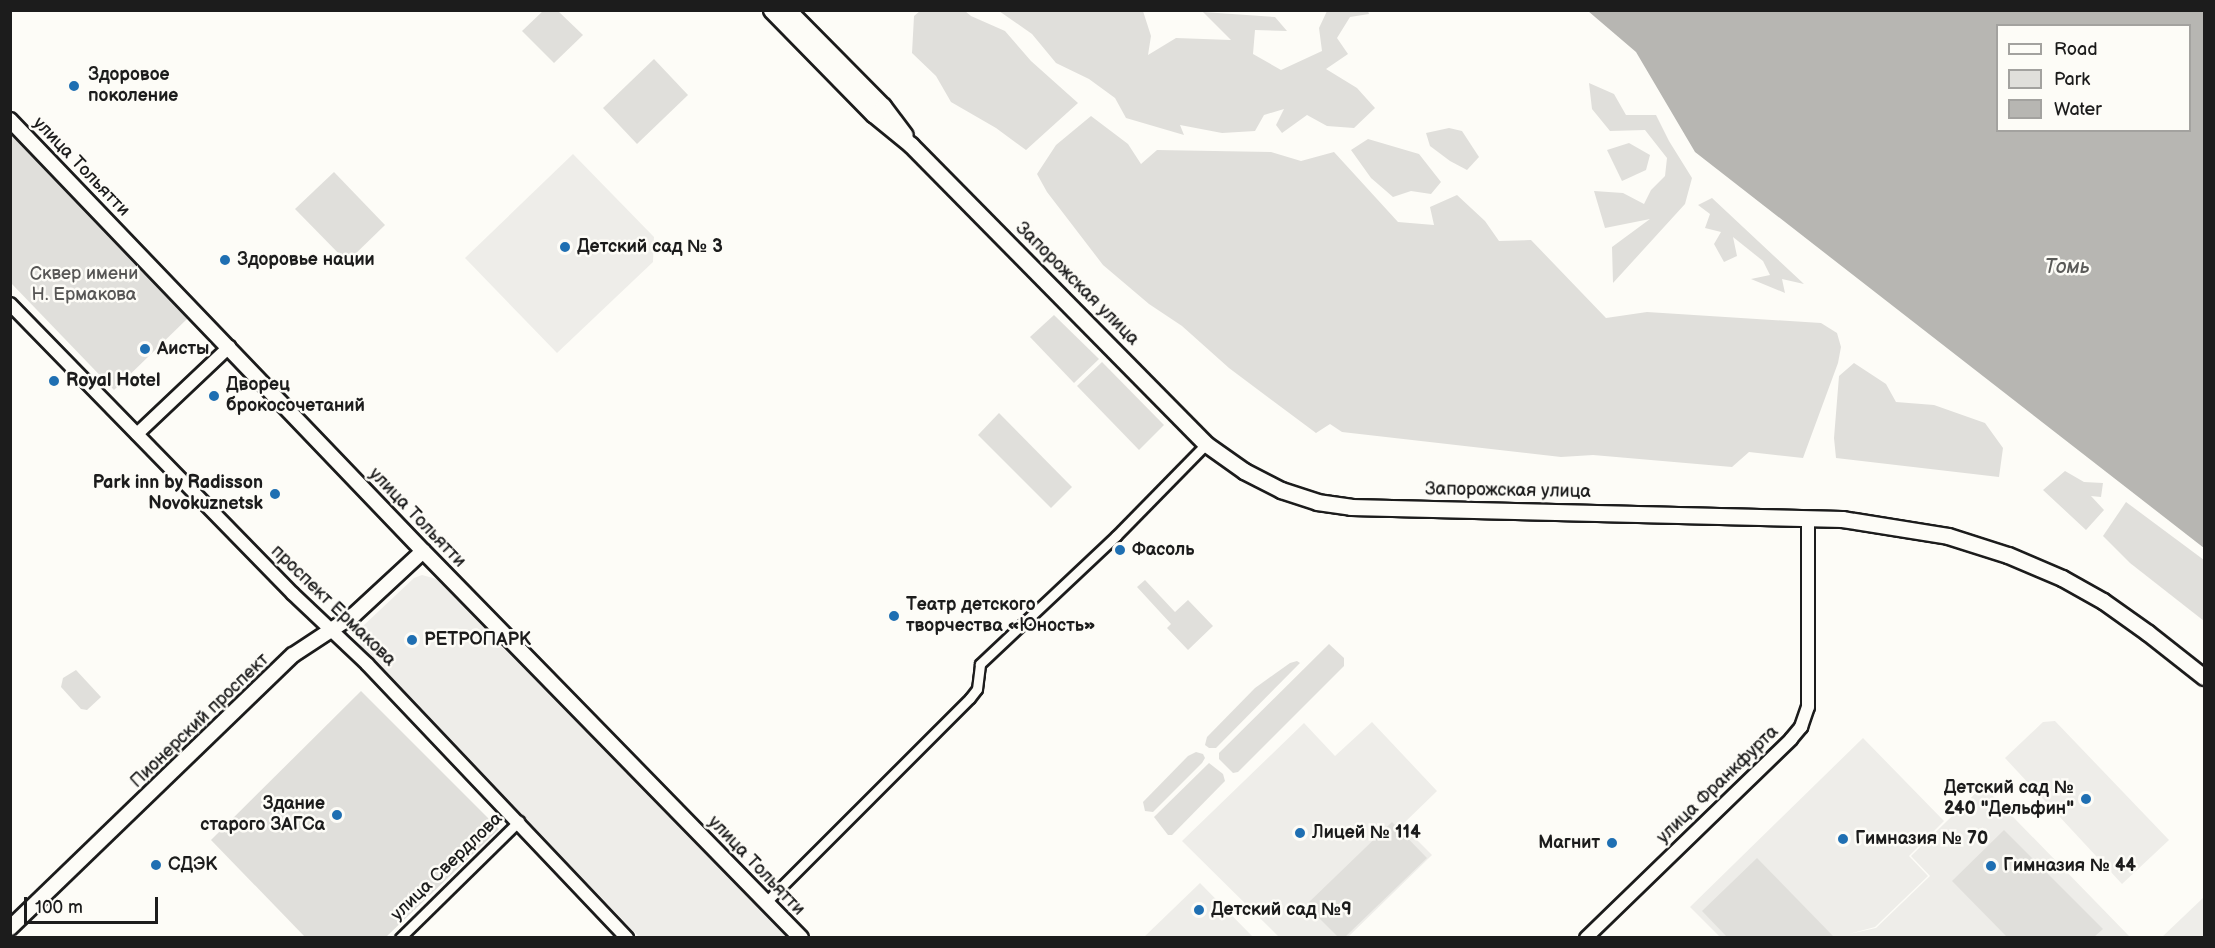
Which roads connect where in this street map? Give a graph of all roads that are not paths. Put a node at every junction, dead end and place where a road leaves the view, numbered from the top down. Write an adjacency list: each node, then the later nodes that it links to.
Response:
1 (771, 10): 4 (main road, Запорожская улица)
2 (788, 10): 4 (main road, Запорожская улица)
3 (10, 120): 6 (main road, улица Тольятти)
4 (911, 145): 8 (main road, Запорожская улица)
5 (10, 304): 7 (street, проспект Ермакова)
6 (229, 347): 7 (street); 10 (main road, улица Тольятти)
7 (137, 434): 11 (street, проспект Ермакова)
8 (1206, 444): 9 (main road, Запорожская улица); 14 (street)
9 (1808, 519): 12 (main road, Запорожская улица); 19 (street, улица Франкфурта)
10 (423, 551): 11 (main road, Пионерский проспект); 14 (main road, улица Тольятти)
11 (329, 629): 13 (street, проспект Ермакова); 15 (main road, Пионерский проспект)
12 (2205, 677)
13 (519, 821): 16 (street, улица Свердлова); 17 (street, проспект Ермакова)
14 (766, 902): 18 (main road, улица Тольятти)
15 (10, 928)
16 (399, 938)
17 (627, 938)
18 (801, 938)
19 (1586, 938)

